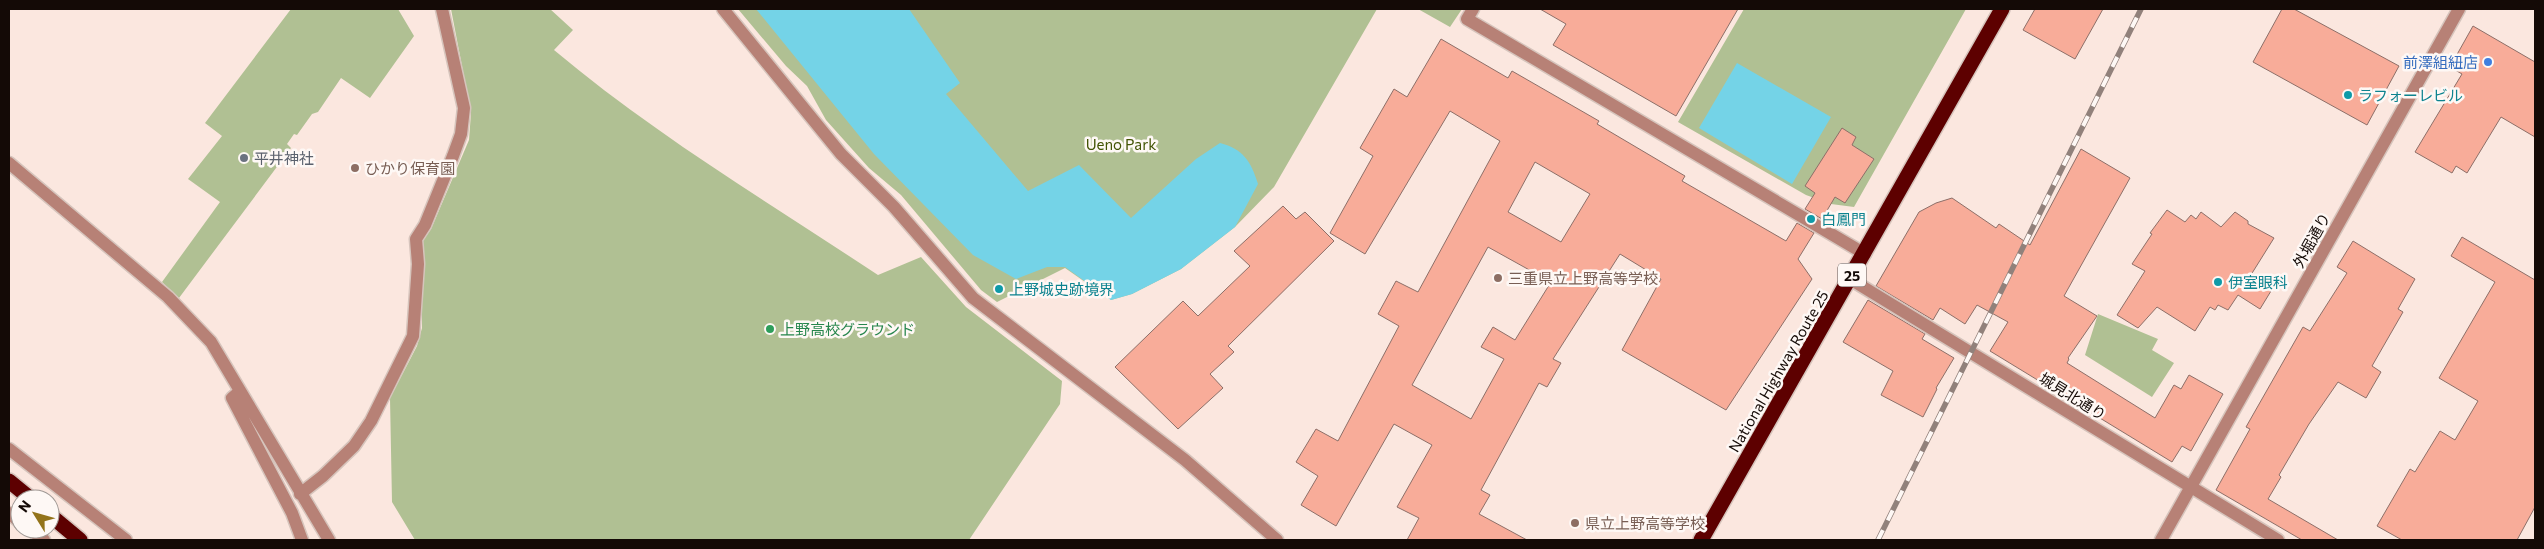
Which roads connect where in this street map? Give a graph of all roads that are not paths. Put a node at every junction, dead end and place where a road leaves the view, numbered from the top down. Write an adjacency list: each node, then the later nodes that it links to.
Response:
1 (442, 9): 14 (street)
2 (723, 9): 20 (street)
3 (1473, 9): 7 (street)
4 (2002, 9): 7 (highway, National Highway Route 25 / 25)
5 (2460, 9): 13 (street, 外堀通り)
6 (9, 163): 9 (street)
7 (1865, 254): 8 (highway, National Highway Route 25 / 25)
8 (1850, 279): 13 (street, 城見北通り); 21 (highway, National Highway Route 25 / 25)
9 (239, 392): 14 (street); 18 (street)
10 (9, 449): 17 (street)
11 (9, 481): 12 (highway)
12 (19, 489)
13 (2191, 489): 22 (street, 外堀通り); 23 (street, 城見北通り)
14 (300, 494): 19 (street)
15 (60, 523): 16 (highway)
16 (80, 540)
17 (126, 540)
18 (302, 540)
19 (329, 540)
20 (1277, 540)
21 (1701, 540)
22 (2162, 540)
23 (2278, 540)

